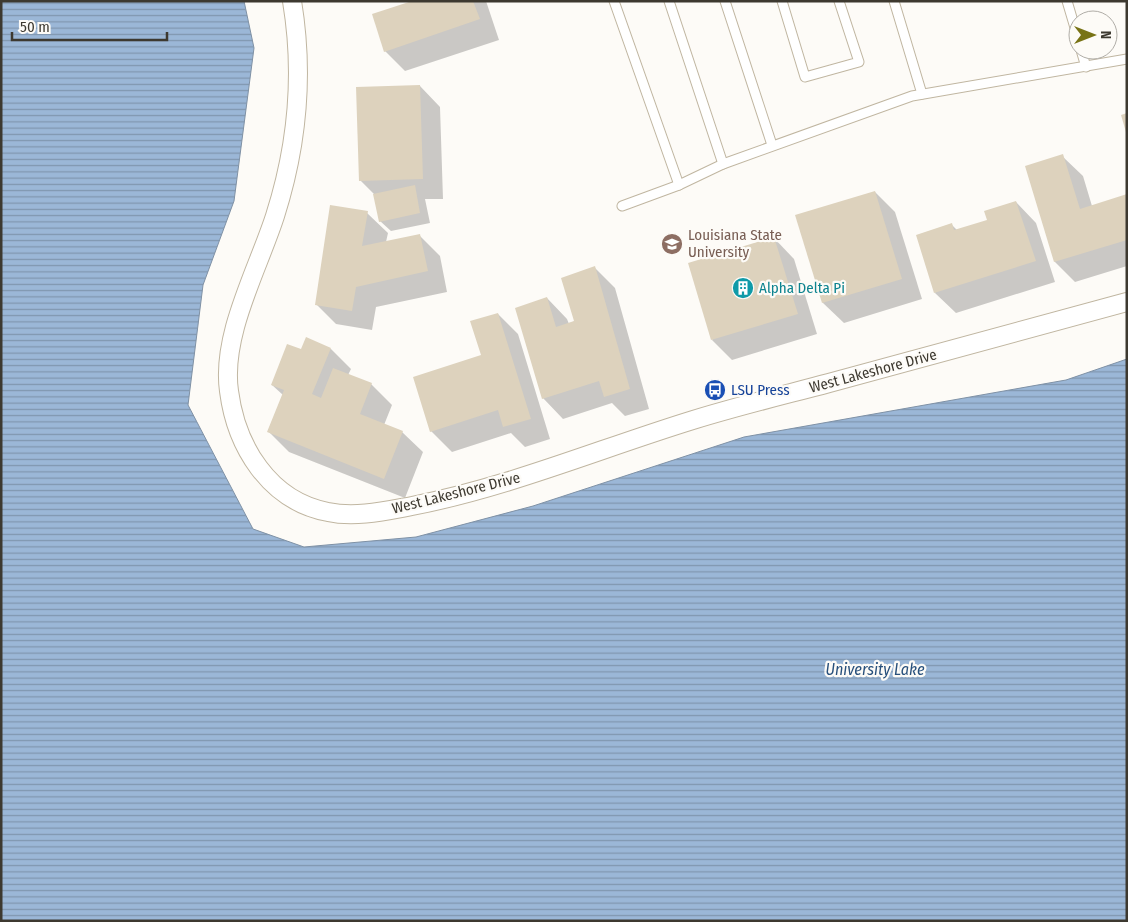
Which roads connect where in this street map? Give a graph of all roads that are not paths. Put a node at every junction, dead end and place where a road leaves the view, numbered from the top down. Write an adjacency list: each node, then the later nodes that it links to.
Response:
1 (292, 1): 16 (street, West Lakeshore Drive)
2 (614, 1): 14 (lane)
3 (669, 1): 13 (lane)
4 (725, 1): 12 (lane)
5 (782, 1): 6 (lane)
6 (839, 1)
7 (894, 1): 11 (lane)
8 (1127, 59): 10 (lane)
9 (1084, 60): 10 (lane)
10 (1086, 67): 11 (lane)
11 (922, 94): 12 (lane)
12 (772, 146): 13 (lane)
13 (723, 164): 14 (lane)
14 (679, 185): 15 (lane)
15 (622, 206)
16 (1127, 302)

